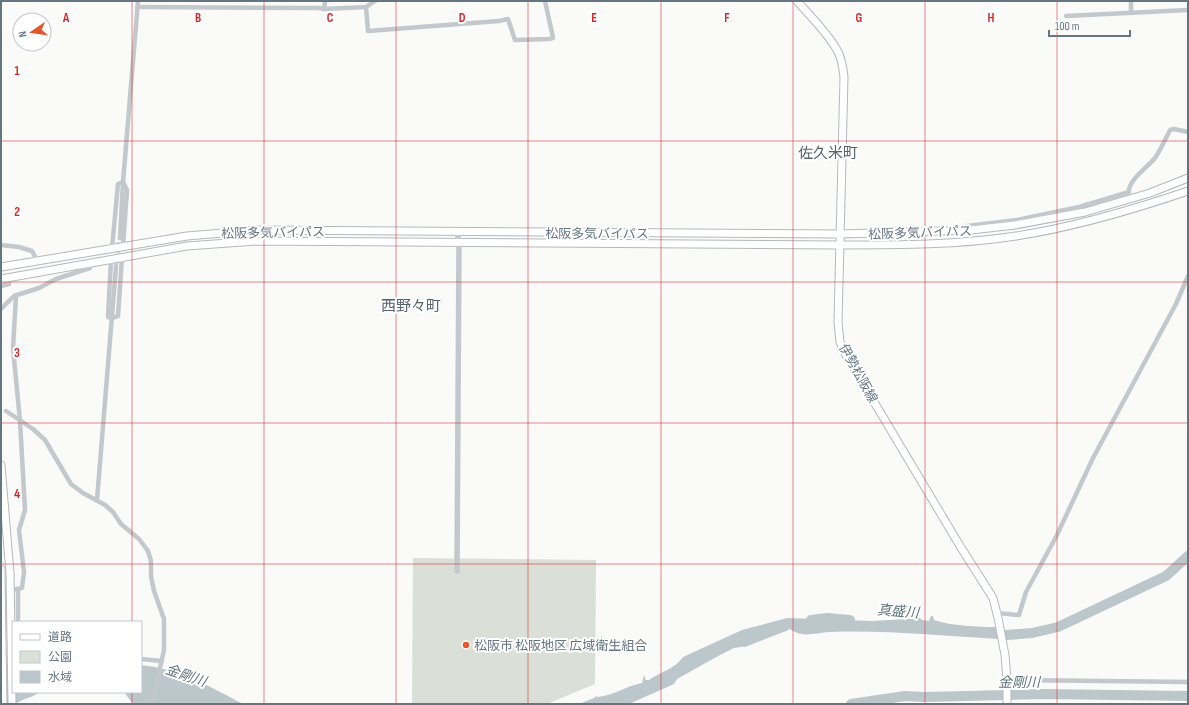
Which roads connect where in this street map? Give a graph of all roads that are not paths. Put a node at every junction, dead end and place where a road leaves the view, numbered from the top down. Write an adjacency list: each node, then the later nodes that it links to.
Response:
1 (138, 1): 7 (street)
2 (325, 1): 9 (street)
3 (375, 1): 8 (street)
4 (545, 1): 8 (street)
5 (797, 1): 19 (main road, 伊勢松阪線)
6 (1131, 1): 11 (street)
7 (138, 7): 9 (street); 15 (street)
8 (366, 7): 9 (street)
9 (324, 9)
10 (1188, 10): 11 (street)
11 (1131, 12): 12 (street)
12 (1066, 16)
13 (1188, 132): 17 (street)
14 (1188, 178): 17 (main road, 松阪多気バイパス)
15 (123, 182): 20 (street); 24 (street); 25 (street)
16 (1188, 191): 23 (main road, 松阪多気バイパス)
17 (958, 231): 19 (main road, 松阪多気バイパス)
18 (457, 232): 19 (main road, 松阪多気バイパス); 21 (street); 24 (main road, 松阪多気バイパス)
19 (841, 234): 23 (main road, 伊勢松阪線)
20 (120, 238)
21 (459, 242): 23 (main road, 松阪多気バイパス); 26 (main road, 松阪多気バイパス); 43 (street)
22 (1, 245): 28 (street)
23 (840, 245): 47 (main road, 伊勢松阪線)
24 (123, 246): 25 (main road, 松阪多気バイパス)
25 (112, 248): 28 (main road, 松阪多気バイパス)
26 (122, 257): 27 (main road, 松阪多気バイパス); 37 (street)
27 (111, 259): 29 (main road, 松阪多気バイパス); 37 (street)
28 (37, 260): 31 (main road, 松阪多気バイパス)
29 (92, 262): 33 (main road, 松阪多気バイパス); 35 (street)
30 (116, 266): 37 (street)
31 (1, 267)
32 (1188, 276): 47 (street)
33 (4, 278): 34 (street)
34 (1, 286)
35 (16, 296): 36 (street); 39 (street)
36 (1, 309)
37 (112, 318): 41 (street)
38 (6, 411): 39 (street)
39 (20, 421): 41 (street); 45 (street)
40 (1, 465): 56 (main road, bridge)
41 (100, 501): 50 (street)
42 (1, 569): 44 (main road)
43 (457, 571)
44 (1, 577): 55 (main road, bridge)
45 (18, 589): 46 (street); 48 (street)
46 (1, 592)
47 (998, 616): 53 (main road, 伊勢松阪線)
48 (18, 621)
49 (142, 659): 50 (street)
50 (162, 662): 57 (street)
51 (12, 663): 52 (street)
52 (1, 666)
53 (1007, 680): 54 (street); 58 (main road, 伊勢松阪線)
54 (1188, 682)
55 (3, 704)
56 (12, 704)
57 (152, 704)
58 (1007, 704)

